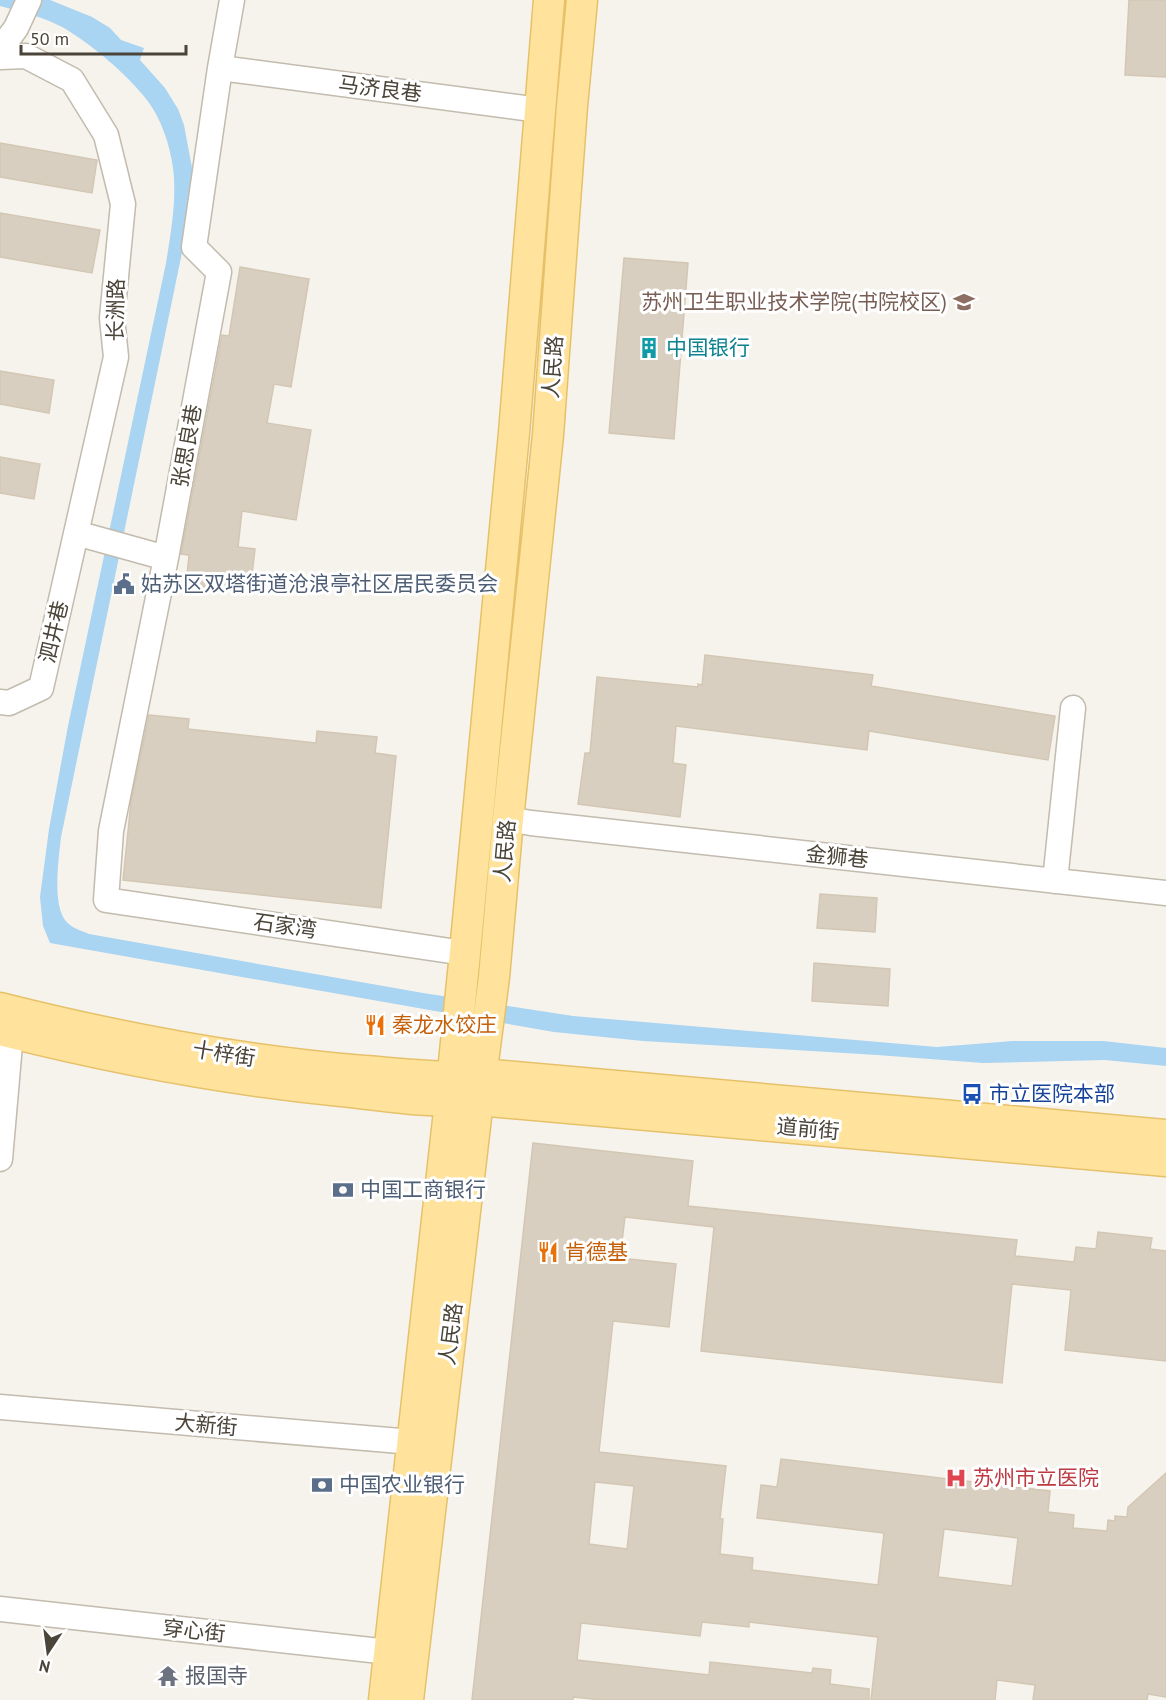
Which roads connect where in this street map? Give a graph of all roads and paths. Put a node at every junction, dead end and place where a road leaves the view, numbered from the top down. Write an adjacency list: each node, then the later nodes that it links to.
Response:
1 (29, 0): 5 (street)
2 (232, 0): 7 (street, 张思良巷)
3 (549, 0): 8 (main road, 人民路)
4 (582, 0): 13 (main road, 人民路)
5 (0, 50)
6 (0, 57): 9 (street, 长洲路)
7 (220, 68): 8 (street, 马济良巷); 10 (street, 张思良巷)
8 (540, 110): 17 (main road, 人民路)
9 (87, 536): 10 (street); 11 (street, 泗井巷)
10 (166, 558): 16 (street, 张思良巷)
11 (0, 702)
12 (1073, 708): 14 (street)
13 (508, 819): 14 (street, 金狮巷); 19 (main road, 人民路)
14 (1055, 881): 15 (street, 金狮巷)
15 (1166, 893)
16 (106, 900): 17 (street, 石家湾)
17 (464, 958): 19 (main road, 人民路)
18 (7, 1021): 19 (main road, 十梓街); 21 (street)
19 (465, 1089): 20 (main road, 道前街); 22 (main road, 道前街); 24 (main road, 人民路); 28 (main road, 人民路)
20 (1166, 1135)
21 (0, 1159)
22 (1166, 1161)
23 (0, 1407): 24 (street, 大新街)
24 (412, 1442): 26 (main road, 人民路)
25 (0, 1610): 26 (street, 穿心街)
26 (389, 1652): 27 (main road, 人民路)
27 (384, 1700)
28 (408, 1700)

